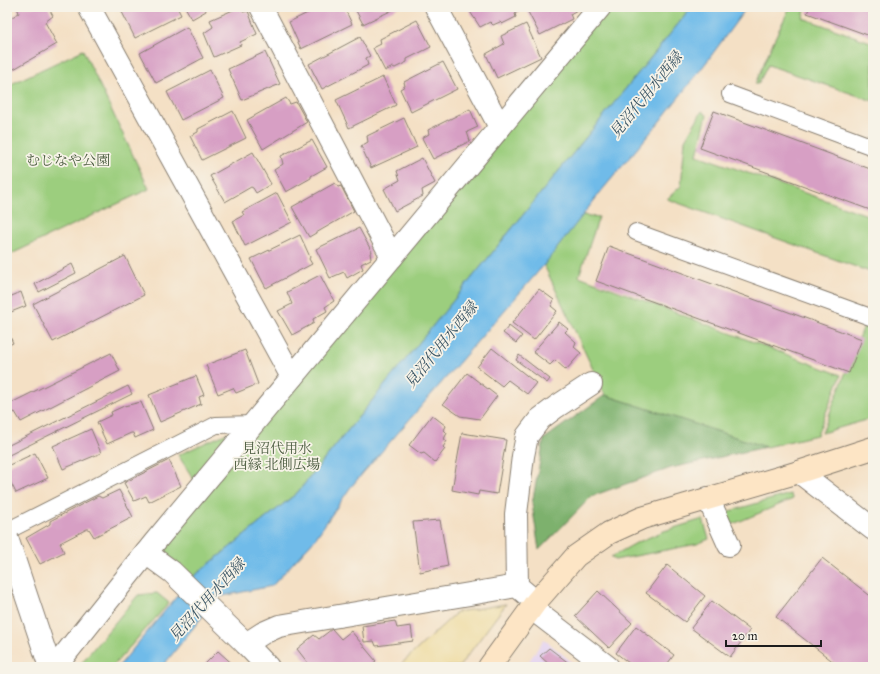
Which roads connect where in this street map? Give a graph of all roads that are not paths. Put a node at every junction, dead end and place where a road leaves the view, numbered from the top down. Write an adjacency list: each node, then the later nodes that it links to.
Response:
1 (89, 7): 11 (street)
2 (260, 7): 9 (street)
3 (436, 7): 6 (street)
4 (599, 7): 6 (street)
5 (730, 94): 7 (lane)
6 (500, 127): 9 (street)
7 (873, 147)
8 (636, 232): 10 (lane)
9 (392, 257): 11 (street)
10 (873, 318)
11 (292, 377): 13 (street)
12 (591, 384): 22 (street)
13 (254, 424): 18 (lane); 21 (street)
14 (873, 448): 15 (street)
15 (799, 472): 16 (street); 17 (street)
16 (708, 498): 20 (street); 23 (street)
17 (873, 529)
18 (7, 531)
19 (7, 538): 25 (street)
20 (729, 545)
21 (146, 553): 24 (street); 26 (street)
22 (517, 586): 23 (street); 24 (street)
23 (534, 605): 28 (street); 29 (street)
24 (246, 644): 27 (street)
25 (50, 667)
26 (55, 667)
27 (268, 667)
28 (489, 667)
29 (608, 667)

